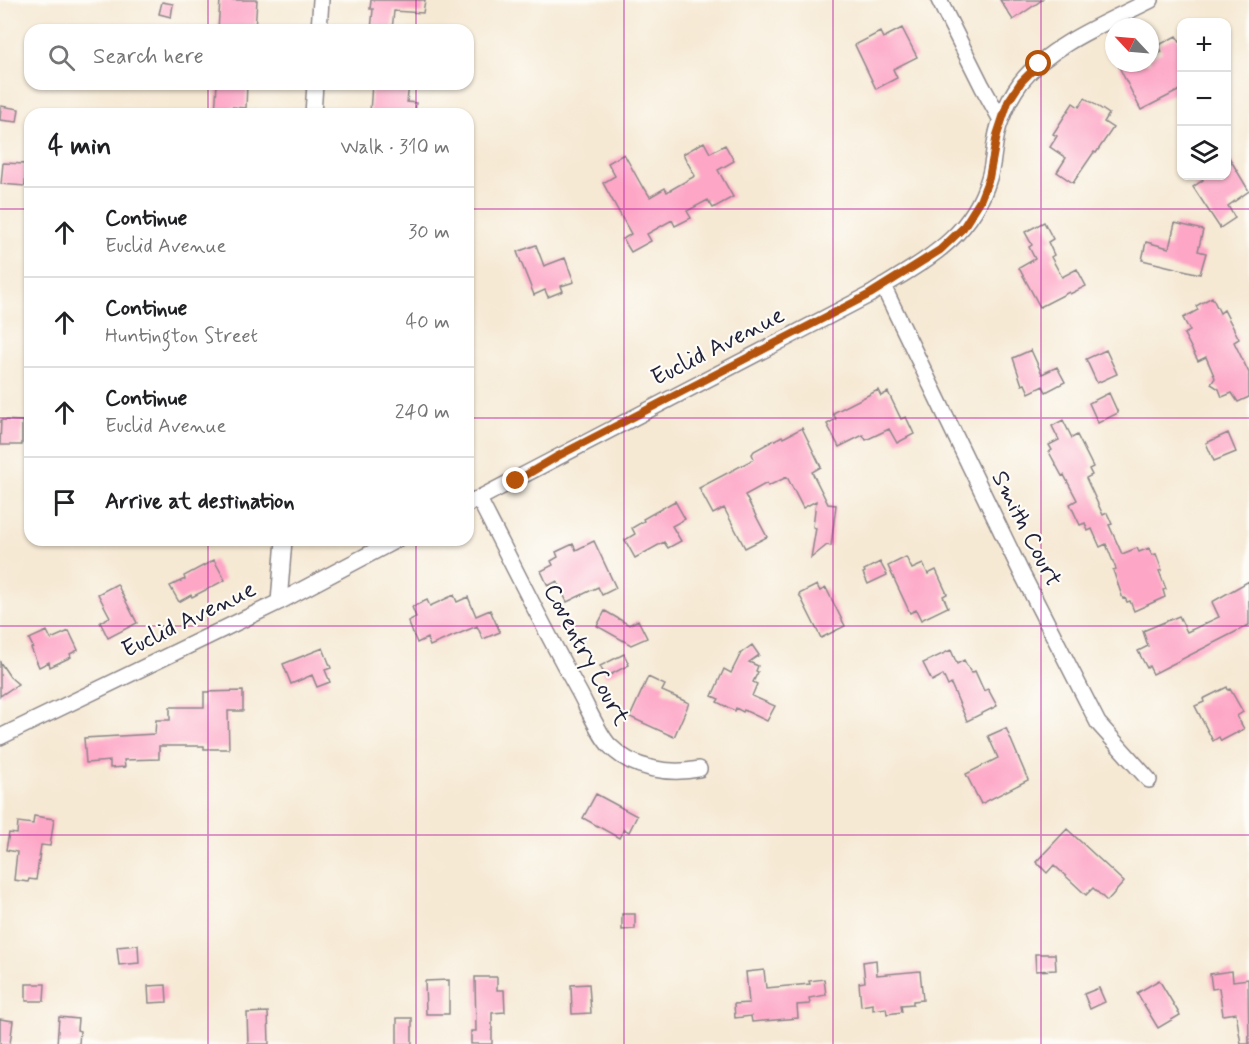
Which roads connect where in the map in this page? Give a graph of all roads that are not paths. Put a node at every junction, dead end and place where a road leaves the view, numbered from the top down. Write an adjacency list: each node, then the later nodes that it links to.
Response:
1 (321, 0): 4 (street)
2 (939, 0): 7 (street)
3 (1151, 0): 7 (street)
4 (319, 24)
5 (315, 90): 6 (street)
6 (313, 108)
7 (1001, 120): 8 (street, Euclid Avenue)
8 (883, 286): 9 (street, Euclid Avenue); 15 (street, Smith Court)
9 (474, 501): 14 (street, Coventry Court)
10 (284, 546): 12 (street)
11 (385, 546): 12 (street, Euclid Avenue)
12 (279, 602): 13 (street, Euclid Avenue)
13 (0, 737)
14 (699, 769)
15 (1149, 780)

